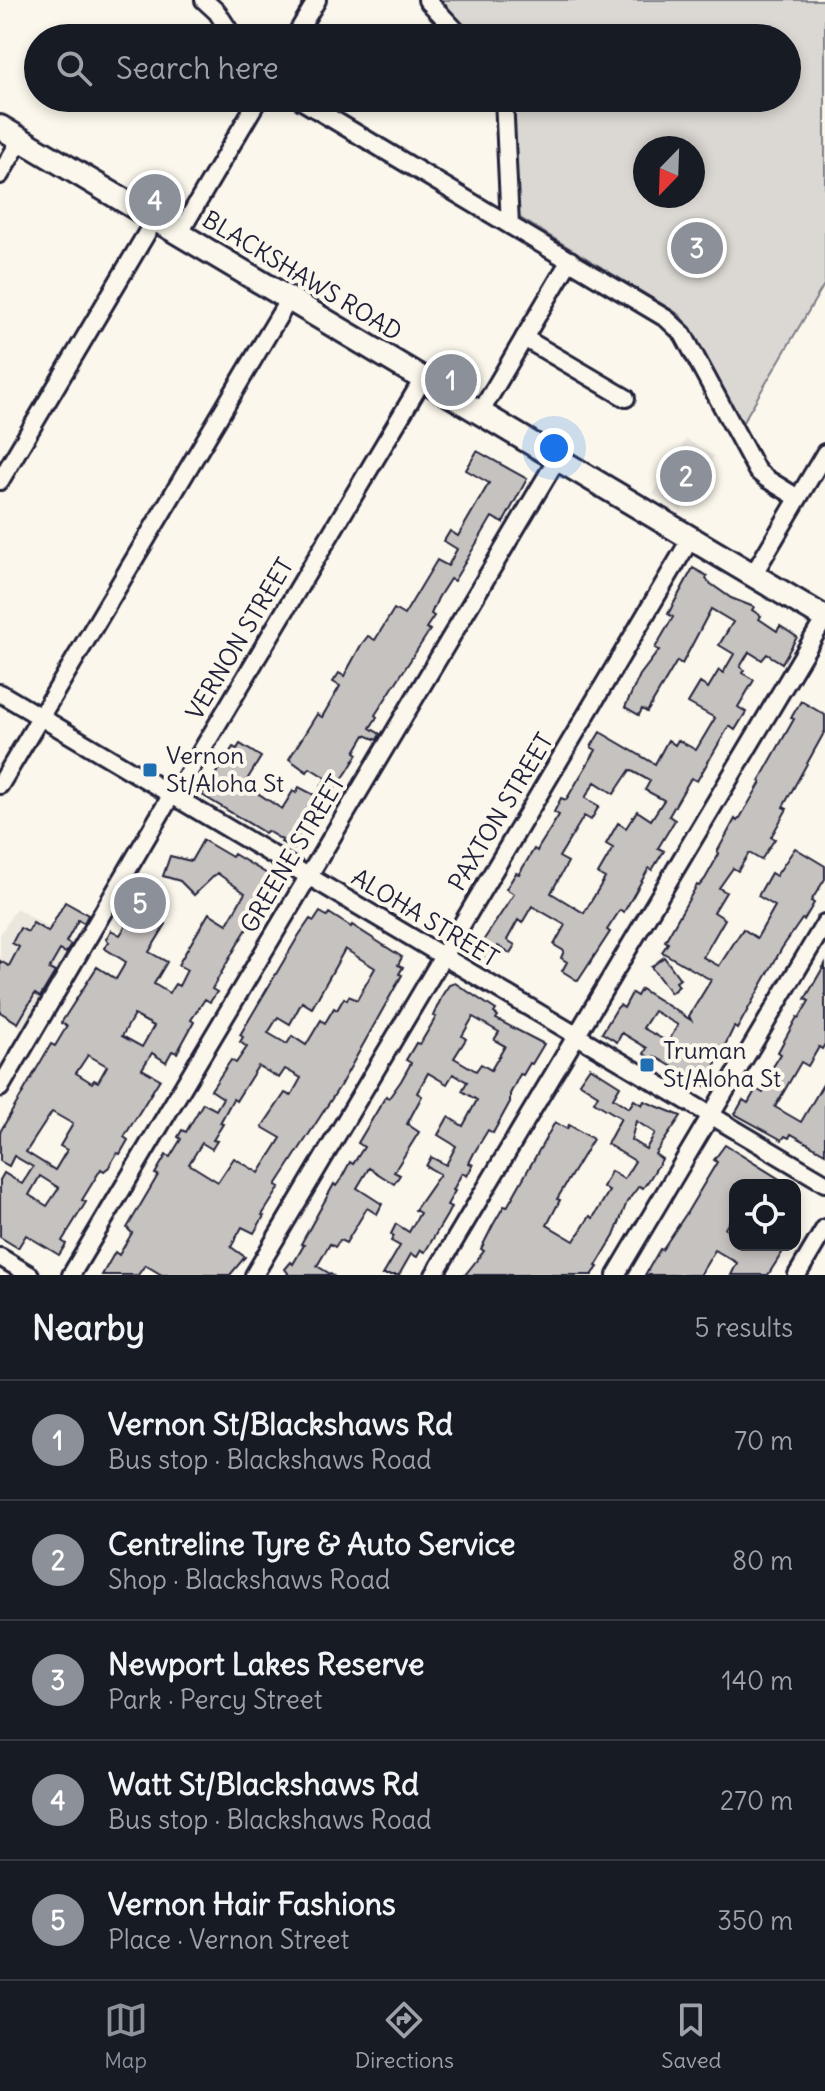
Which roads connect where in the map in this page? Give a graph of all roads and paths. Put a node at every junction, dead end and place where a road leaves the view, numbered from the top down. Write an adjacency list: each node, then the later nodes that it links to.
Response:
1 (204, 0): 4 (street)
2 (317, 0): 5 (street)
3 (427, 0): 6 (street)
4 (225, 24)
5 (302, 24)
6 (450, 24)
7 (251, 112): 15 (street)
8 (320, 112): 14 (street)
9 (505, 112): 14 (street)
10 (0, 127): 11 (main road, BLACKSHAWS ROAD)
11 (21, 139): 12 (street); 13 (main road, BLACKSHAWS ROAD)
12 (0, 175)
13 (155, 219): 15 (main road, BLACKSHAWS ROAD); 24 (street)
14 (510, 225): 16 (street)
15 (179, 234): 17 (main road, BLACKSHAWS ROAD)
16 (570, 260): 18 (street); 25 (street)
17 (289, 299): 19 (main road, BLACKSHAWS ROAD); 30 (street)
18 (524, 338): 20 (street); 21 (street)
19 (423, 379): 21 (main road, BLACKSHAWS ROAD); 32 (street, VERNON STREET)
20 (626, 398)
21 (480, 413): 23 (main road, BLACKSHAWS ROAD)
22 (825, 453): 25 (street)
23 (557, 459): 26 (main road, BLACKSHAWS ROAD); 33 (street, GREENE STREET)
24 (0, 481)
25 (798, 498): 27 (street)
26 (691, 538): 27 (main road, BLACKSHAWS ROAD); 35 (street, PAXTON STREET)
27 (753, 575): 28 (main road, BLACKSHAWS ROAD)
28 (825, 618): 36 (street)
29 (0, 693): 30 (street, ALOHA STREET)
30 (40, 717): 31 (street); 32 (street, ALOHA STREET)
31 (0, 785)
32 (173, 795): 33 (street, ALOHA STREET); 37 (street, VERNON STREET)
33 (309, 876): 35 (street, ALOHA STREET); 43 (street, GREENE STREET)
34 (825, 923): 38 (street)
35 (443, 956): 36 (street, ALOHA STREET); 44 (street, PAXTON STREET)
36 (576, 1036): 38 (street, ALOHA STREET); 45 (street)
37 (0, 1088)
38 (710, 1117): 39 (street, ALOHA STREET); 46 (street)
39 (825, 1183)
40 (825, 1228): 47 (street)
41 (0, 1257): 42 (street)
42 (30, 1275)
43 (71, 1275)
44 (254, 1275)
45 (434, 1275)
46 (616, 1275)
47 (797, 1275)

